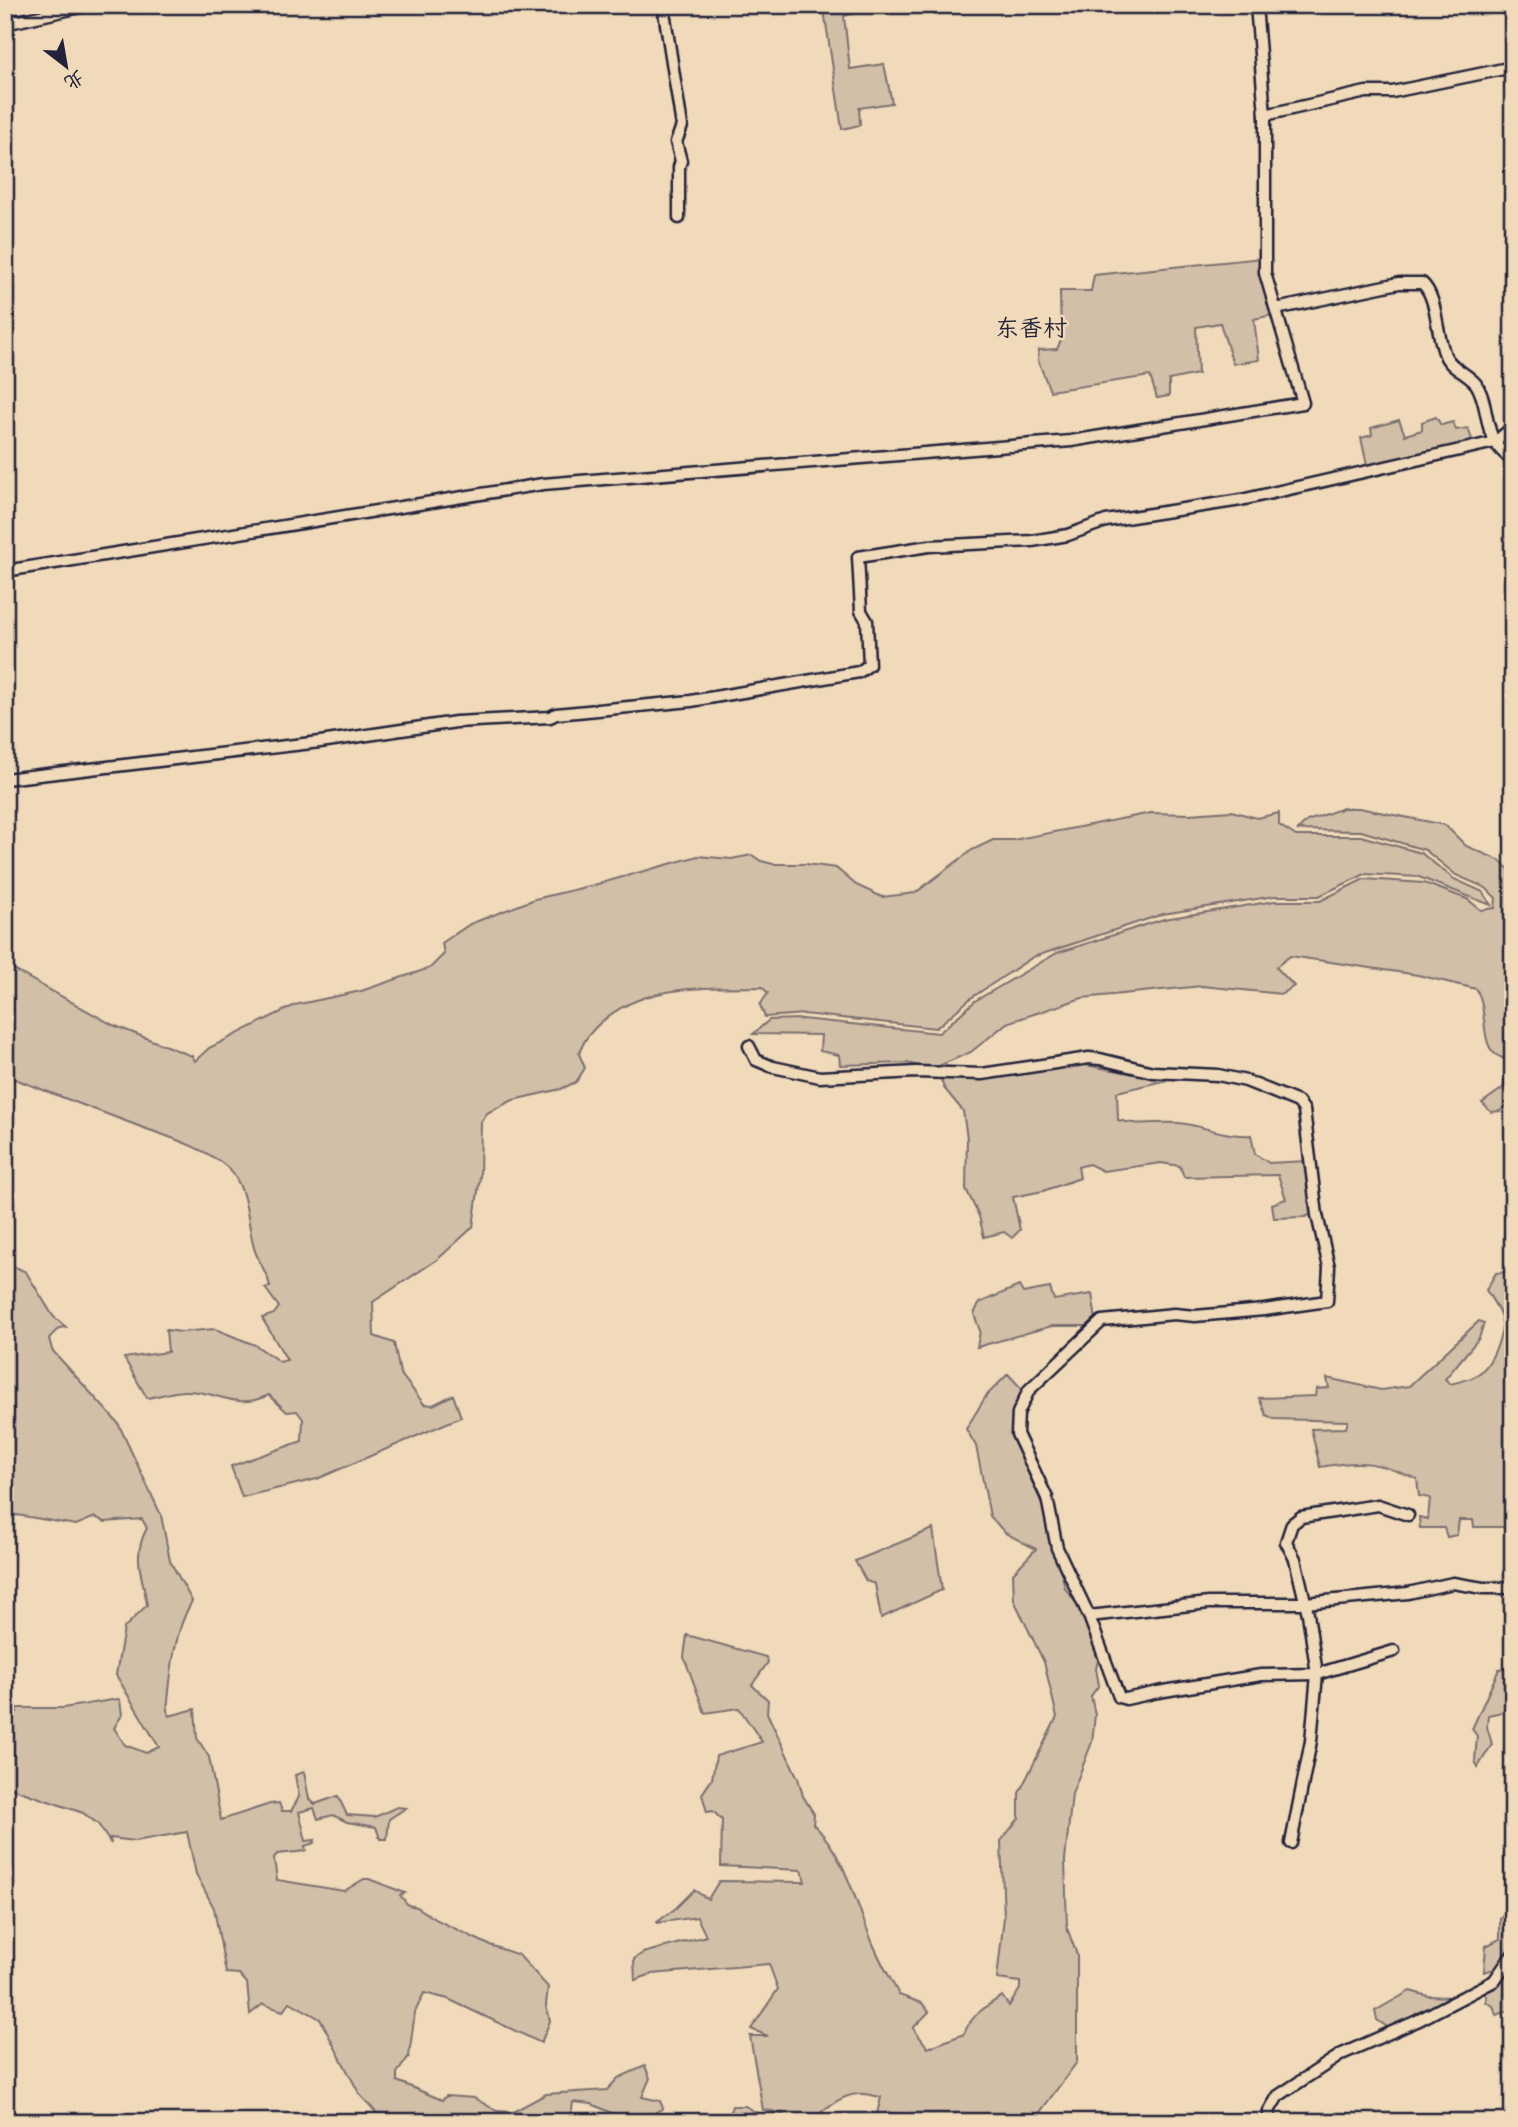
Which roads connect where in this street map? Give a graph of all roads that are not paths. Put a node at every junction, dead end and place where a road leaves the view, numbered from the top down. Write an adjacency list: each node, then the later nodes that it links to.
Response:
1 (89, 5): 4 (street)
2 (663, 5): 7 (street)
3 (1256, 5): 6 (street)
4 (5, 24)
5 (1513, 67): 6 (street)
6 (1265, 115): 8 (street)
7 (679, 218)
8 (1276, 309): 10 (street); 12 (street)
9 (1513, 428): 10 (street)
10 (1495, 442): 11 (street); 13 (street)
11 (1513, 461)
12 (5, 571)
13 (5, 779)
14 (749, 1046): 18 (street)
15 (1408, 1515): 17 (street)
16 (1513, 1588): 17 (street)
17 (1305, 1603): 18 (street); 20 (street)
18 (1089, 1616): 20 (street)
19 (1394, 1651): 20 (street)
20 (1317, 1674): 21 (street)
21 (1292, 1843)
22 (1513, 1954): 23 (street)
23 (1269, 2122)

